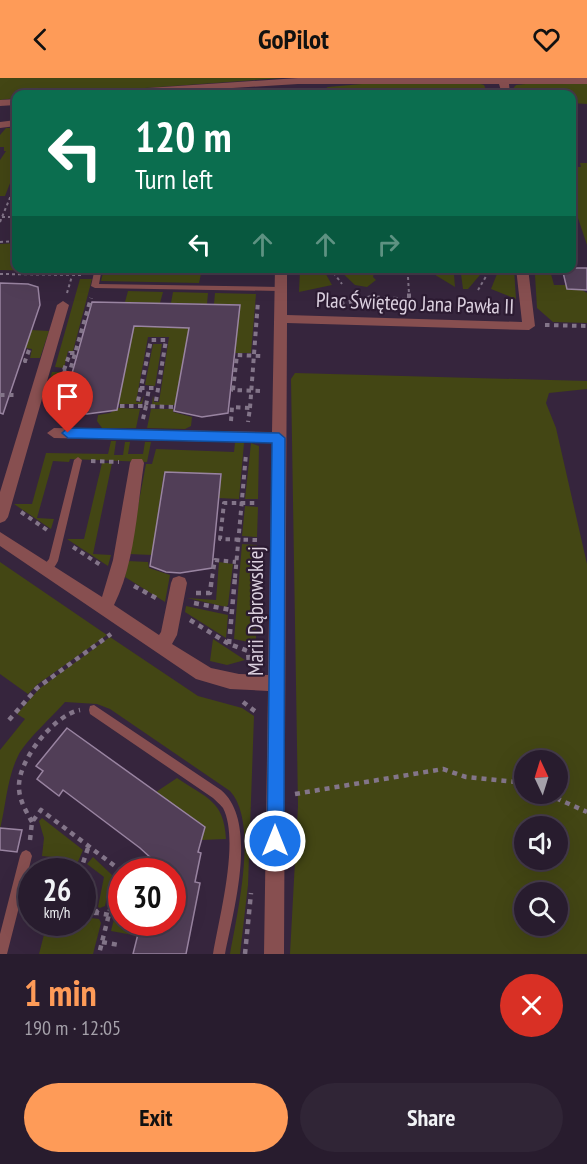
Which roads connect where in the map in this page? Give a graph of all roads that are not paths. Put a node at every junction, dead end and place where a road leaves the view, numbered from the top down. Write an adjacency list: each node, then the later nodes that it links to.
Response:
1 (503, 79): 2 (street); 3 (street)
2 (587, 81)
3 (200, 90)
4 (98, 273): 7 (lane)
5 (281, 273): 7 (street, Marii Dąbrowskiej)
6 (523, 273): 9 (street, Plac Świętego Jana Pawła II)
7 (279, 289): 9 (street, Marii Dąbrowskiej)
8 (63, 305): 14 (street)
9 (279, 319): 11 (street, Marii Dąbrowskiej)
10 (54, 433): 11 (street)
11 (279, 438): 20 (street, Marii Dąbrowskiej)
12 (78, 460): 16 (lane)
13 (137, 463): 18 (street)
14 (0, 517)
15 (0, 538): 16 (street)
16 (46, 569): 18 (street)
17 (176, 596): 19 (street)
18 (104, 609): 19 (street)
19 (160, 645): 20 (street)
20 (277, 683): 25 (street, Marii Dąbrowskiej)
21 (94, 710): 24 (lane)
22 (26, 856): 23 (lane)
23 (1, 954)
24 (219, 954)
25 (274, 954)

